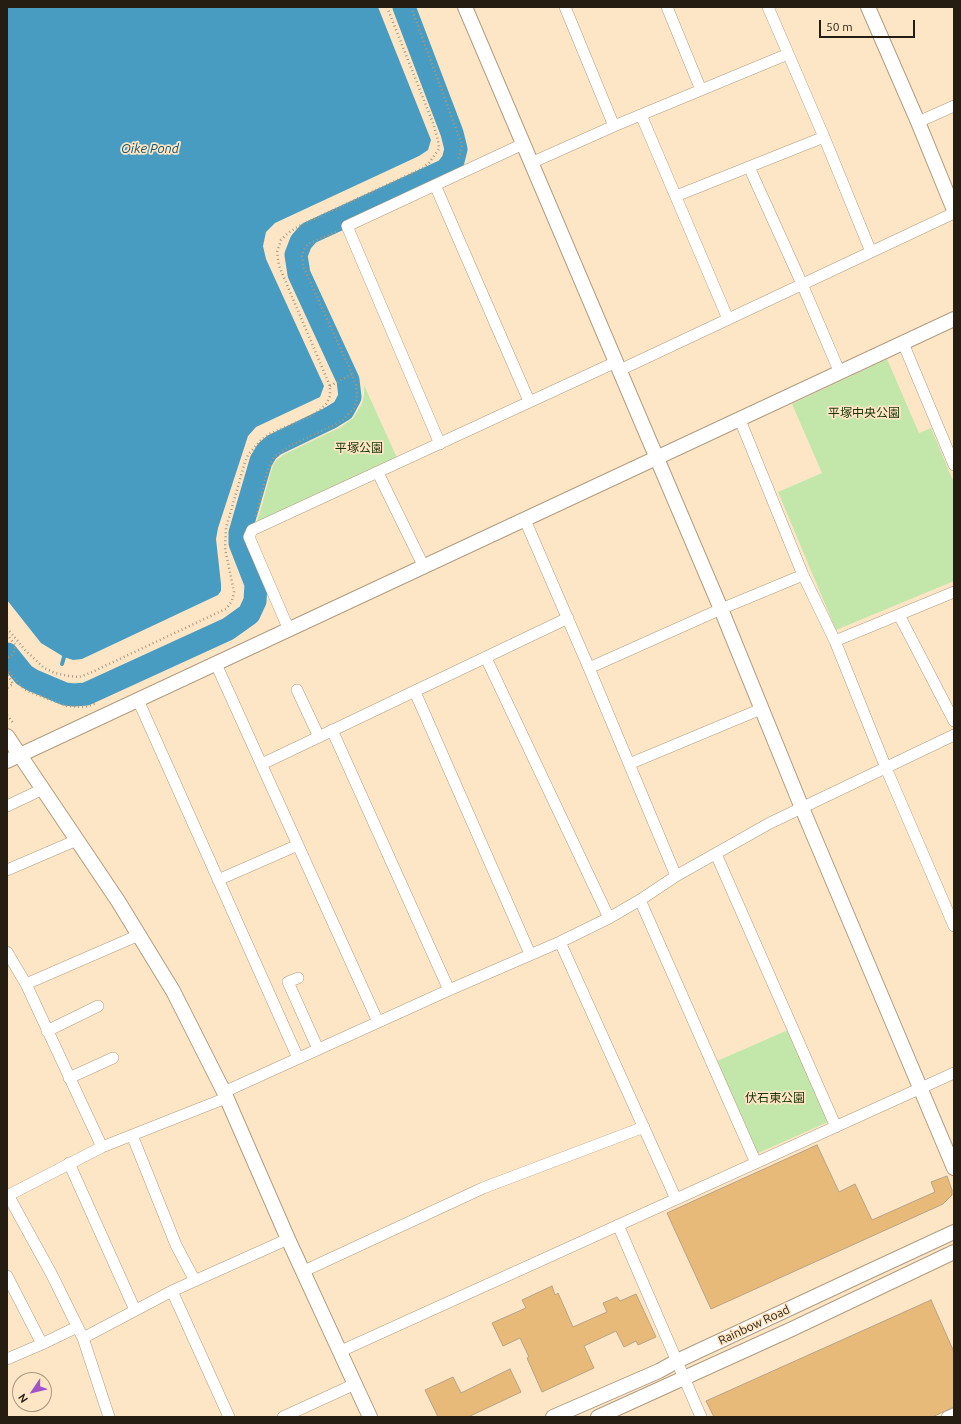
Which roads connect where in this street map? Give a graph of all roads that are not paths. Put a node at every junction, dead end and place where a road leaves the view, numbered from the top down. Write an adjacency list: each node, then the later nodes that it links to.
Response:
1 (465, 7): 13 (street)
2 (565, 7): 11 (street)
3 (667, 7): 7 (street)
4 (768, 7): 6 (street)
5 (868, 7): 10 (street)
6 (788, 54): 7 (street); 12 (street)
7 (701, 90): 9 (street)
8 (954, 106): 10 (street)
9 (642, 115): 11 (street); 17 (street)
10 (918, 122): 18 (street)
11 (614, 126): 14 (street)
12 (824, 137): 15 (street); 20 (street)
13 (523, 144): 14 (street); 16 (street)
14 (531, 163): 25 (street)
15 (748, 167): 17 (street); 21 (street)
16 (435, 185): 27 (street); 29 (street)
17 (676, 196): 22 (street)
18 (954, 210)
19 (954, 213): 20 (street)
20 (871, 252): 21 (street)
21 (802, 284): 22 (street); 26 (street)
22 (728, 319): 25 (street)
23 (954, 319): 24 (street)
24 (903, 343): 26 (street); 31 (street)
25 (618, 366): 27 (street); 30 (street)
26 (840, 372): 28 (street)
27 (529, 401): 29 (street)
28 (740, 420): 30 (street); 35 (street)
29 (440, 444): 32 (street)
30 (657, 458): 33 (street); 37 (street)
31 (954, 464)
32 (378, 472): 34 (street); 40 (street)
33 (525, 520): 34 (street); 39 (street)
34 (424, 567): 40 (street)
35 (802, 574): 37 (street); 41 (street)
36 (954, 592): 38 (street)
37 (720, 609): 44 (street); 48 (street)
38 (899, 614): 41 (street); 49 (street)
39 (568, 618): 42 (street); 44 (street)
40 (289, 630): 43 (street)
41 (835, 641): 58 (street)
42 (486, 658): 46 (street); 69 (street)
43 (216, 664): 47 (street); 56 (street)
44 (589, 668): 57 (street)
45 (298, 690): 53 (street)
46 (415, 692): 50 (street); 74 (street)
47 (138, 700): 54 (street); 67 (street)
48 (761, 709): 57 (street); 61 (street)
49 (954, 721)
50 (332, 730): 53 (street); 79 (street)
51 (954, 735): 58 (street)
52 (7, 736): 54 (street)
53 (319, 737): 56 (street)
54 (20, 755): 55 (street); 59 (street)
55 (7, 761)
56 (262, 764): 63 (street)
57 (629, 764): 66 (street)
58 (886, 768): 61 (street); 70 (street)
59 (43, 789): 60 (street); 62 (street)
60 (7, 806)
61 (802, 808): 64 (street); 88 (street)
62 (77, 840): 65 (street); 71 (street)
63 (298, 845): 67 (street); 81 (street)
64 (716, 854): 66 (street); 90 (street)
65 (7, 870)
66 (676, 876): 68 (street)
67 (218, 880): 85 (street)
68 (640, 900): 69 (street); 95 (street)
69 (609, 918): 72 (street)
70 (954, 926)
71 (139, 936): 78 (street); 89 (street)
72 (560, 942): 74 (street); 91 (street)
73 (7, 952): 75 (street)
74 (530, 954): 79 (street)
75 (17, 968): 76 (street); 78 (street)
76 (7, 973)
77 (298, 978): 83 (street)
78 (26, 984): 82 (street)
79 (449, 990): 81 (street)
80 (98, 1006): 82 (street)
81 (378, 1022): 83 (street)
82 (47, 1031): 87 (street)
83 (318, 1049): 85 (street)
84 (113, 1058): 87 (street)
85 (298, 1058): 89 (street)
86 (954, 1073): 88 (street)
87 (69, 1078): 93 (street)
88 (921, 1088): 90 (street); 96 (street)
89 (225, 1095): 92 (street); 101 (street)
90 (836, 1126): 95 (street)
91 (644, 1127): 98 (street); 103 (street)
92 (132, 1136): 93 (street); 105 (street)
93 (102, 1147): 94 (street)
94 (69, 1163): 97 (street); 107 (street)
95 (756, 1163): 98 (street)
96 (954, 1168)
97 (8, 1195): 108 (street)
98 (676, 1199): 99 (street)
99 (618, 1226): 111 (street); 113 (street)
100 (954, 1232): 113 (street, Rainbow Road)
101 (288, 1239): 103 (street); 105 (street)
102 (954, 1252): 114 (street, Rainbow Road)
103 (304, 1271): 111 (street)
104 (7, 1276): 110 (street)
105 (195, 1281): 106 (street)
106 (172, 1291): 107 (street); 118 (street)
107 (135, 1310): 109 (street)
108 (77, 1326): 109 (street); 110 (street)
109 (83, 1338): 117 (street)
110 (42, 1344): 112 (street)
111 (341, 1351): 115 (street)
112 (7, 1358)
113 (677, 1361): 114 (street); 121 (street, Rainbow Road)
114 (684, 1378): 122 (street, Rainbow Road); 123 (street)
115 (355, 1384): 119 (street); 120 (street)
116 (954, 1414): 124 (street)
117 (109, 1417)
118 (229, 1417)
119 (283, 1417)
120 (370, 1417)
121 (553, 1417)
122 (598, 1417)
123 (701, 1417)
124 (947, 1417)

